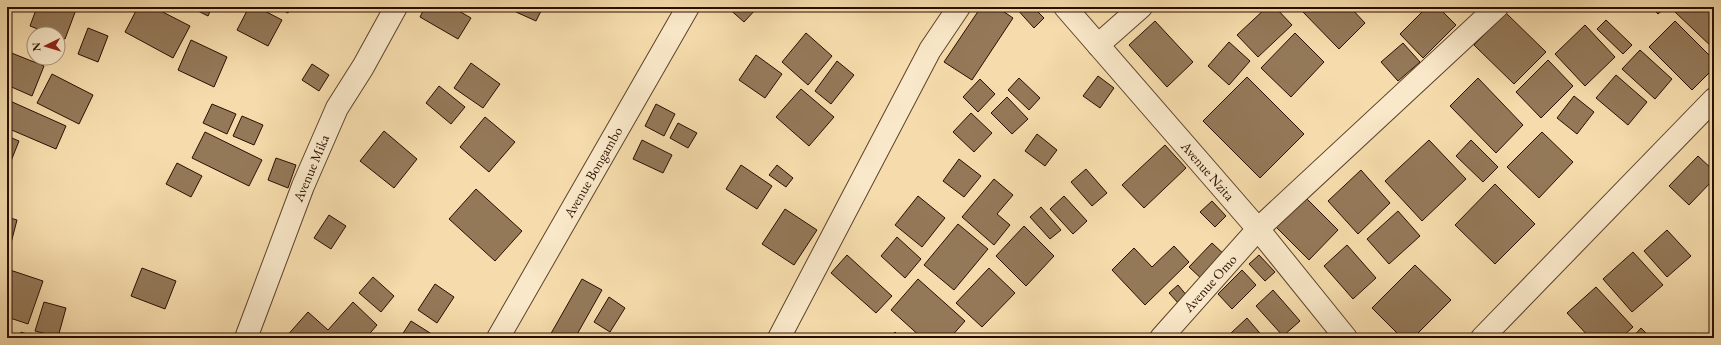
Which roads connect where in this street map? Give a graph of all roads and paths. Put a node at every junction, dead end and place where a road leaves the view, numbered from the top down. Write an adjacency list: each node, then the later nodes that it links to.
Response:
1 (396, 7): 10 (street, Avenue Mika)
2 (688, 7): 11 (street, Avenue Bongambo)
3 (959, 7): 12 (street)
4 (1065, 7): 7 (street, Avenue Nzita)
5 (1141, 7): 7 (street)
6 (1497, 7): 9 (street, Avenue Omo)
7 (1098, 45): 9 (street, Avenue Nzita)
8 (1714, 99): 15 (street)
9 (1258, 229): 13 (street, Avenue Omo); 14 (street, Avenue Nzita)
10 (246, 338)
11 (498, 338)
12 (779, 338)
13 (1161, 338)
14 (1346, 338)
15 (1482, 338)

